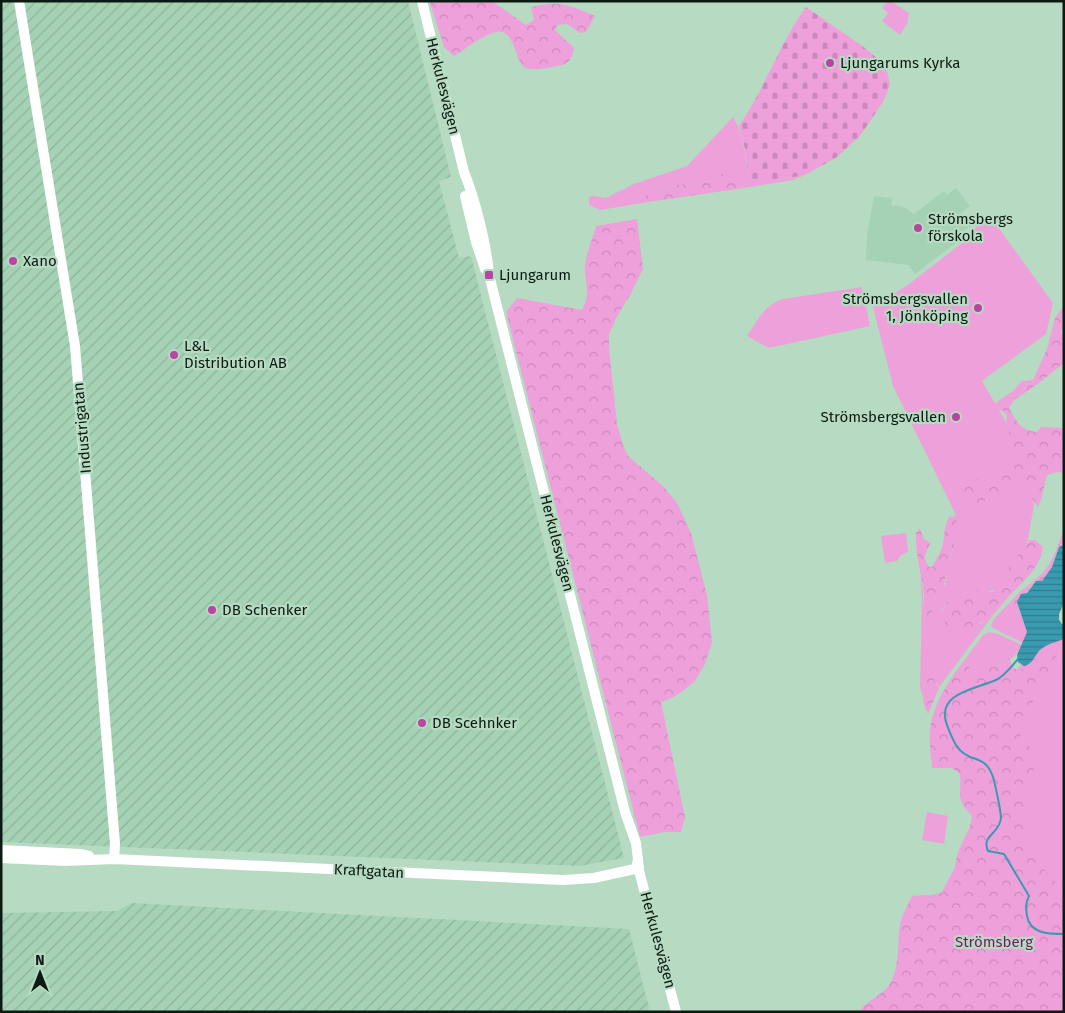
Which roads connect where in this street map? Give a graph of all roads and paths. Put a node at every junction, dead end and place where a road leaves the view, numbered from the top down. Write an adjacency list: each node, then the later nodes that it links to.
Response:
1 (19, 1): 6 (street, Industrigatan)
2 (422, 1): 7 (street, Herkulesvägen)
3 (1, 850): 5 (street, Kraftgatan)
4 (1, 858): 5 (street, Kraftgatan)
5 (97, 858): 6 (street, Kraftgatan)
6 (114, 859): 7 (street, Kraftgatan)
7 (639, 868): 8 (street, Herkulesvägen)
8 (676, 1012)

